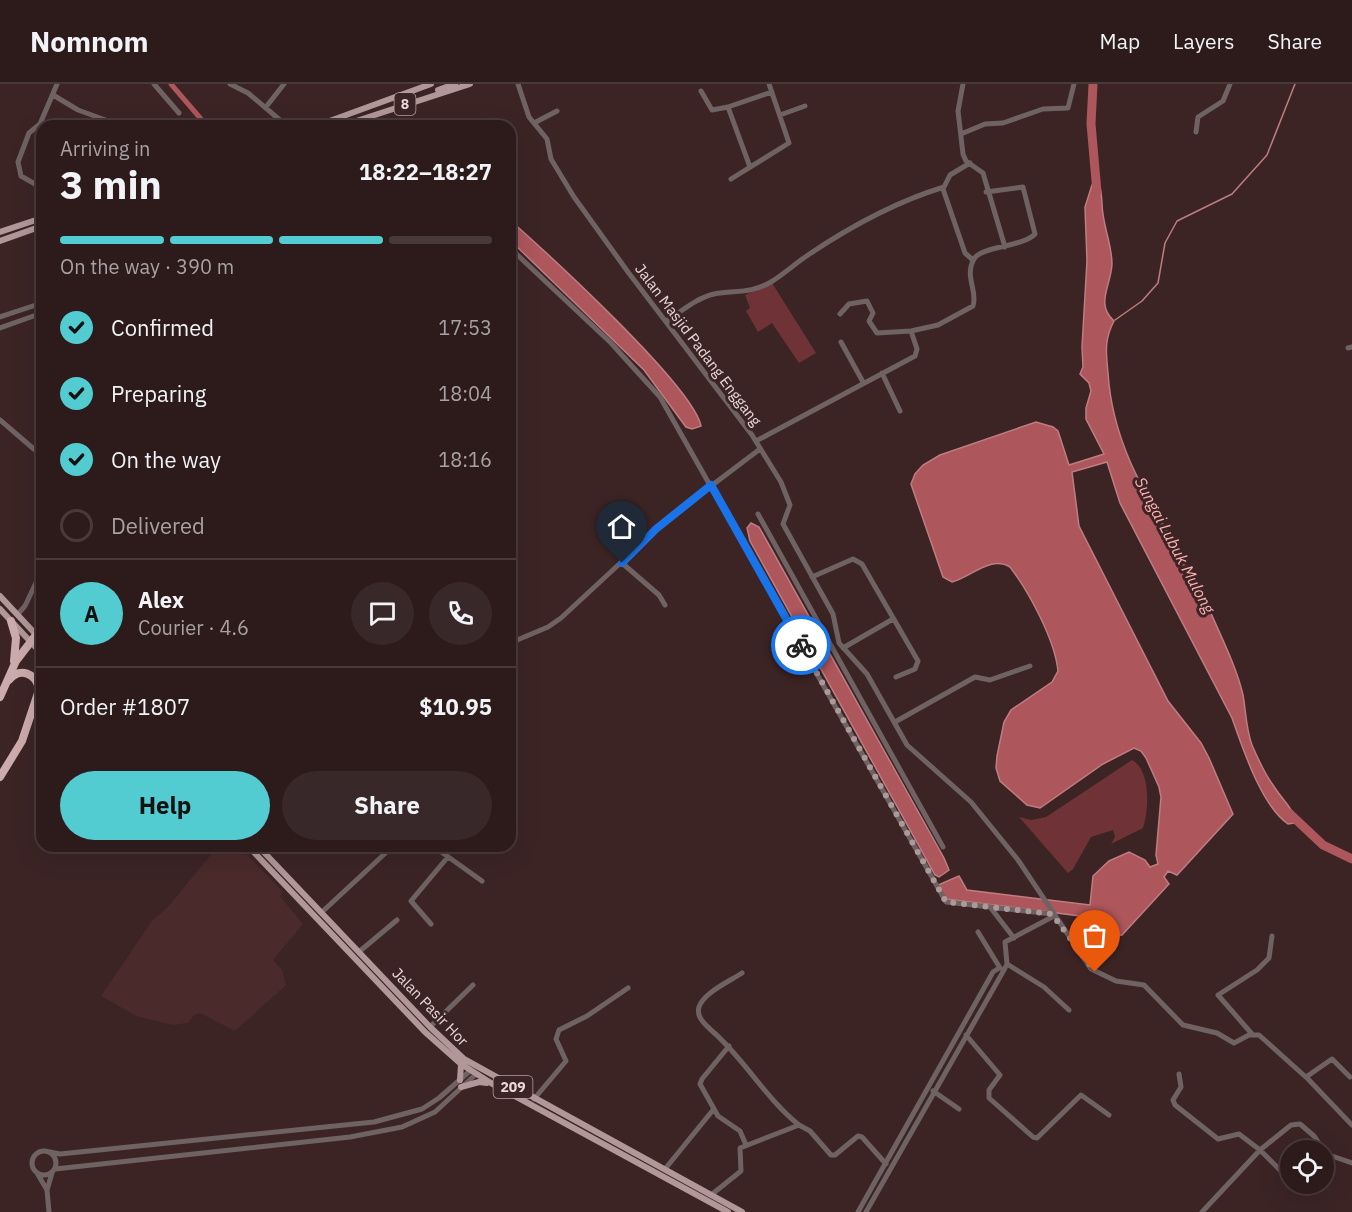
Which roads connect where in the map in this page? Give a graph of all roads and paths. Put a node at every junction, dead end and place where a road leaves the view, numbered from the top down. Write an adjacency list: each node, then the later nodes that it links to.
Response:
1 (57, 84): 15 (street)
2 (154, 84): 21 (street)
3 (230, 84): 18 (street)
4 (284, 84): 18 (street)
5 (455, 84): 16 (main road)
6 (470, 84): 16 (main road, 8)
7 (518, 84): 28 (street, Jalan Masjid Padang Enggang)
8 (769, 84): 14 (street)
9 (963, 84): 31 (street)
10 (1074, 84): 31 (street)
11 (1230, 84): 30 (street)
12 (428, 85): 26 (main road, 8)
13 (701, 91): 19 (street)
14 (772, 92): 19 (street); 22 (street)
15 (53, 95): 23 (street); 24 (street)
16 (401, 105): 27 (main road, 8)
17 (805, 106): 22 (street)
18 (266, 107): 25 (street)
19 (728, 107): 33 (street)
20 (557, 111): 28 (street)
21 (179, 113)
22 (780, 115): 33 (street)
23 (42, 120)
24 (106, 120)
25 (280, 120)
26 (332, 120)
27 (358, 120)
28 (534, 123): 49 (street, Jalan Masjid Padang Enggang)
29 (36, 127): 35 (street)
30 (1196, 132)
31 (961, 134): 32 (street)
32 (970, 164): 36 (street); 37 (street)
33 (750, 167): 34 (street)
34 (731, 179)
35 (36, 185)
36 (944, 187): 44 (street); 49 (street)
37 (986, 192): 42 (street); 42 (street)
38 (36, 220): 40 (main road)
39 (36, 228): 41 (main road)
40 (0, 232)
41 (0, 241)
42 (1005, 247): 44 (street)
43 (516, 254): 60 (street)
44 (973, 260): 51 (street)
45 (36, 305): 48 (street)
46 (840, 314): 51 (street)
47 (36, 315): 50 (street)
48 (0, 317)
49 (666, 321): 57 (street, Jalan Masjid Padang Enggang)
50 (0, 327)
51 (910, 331): 53 (street)
52 (841, 342): 54 (street)
53 (882, 374): 54 (street); 55 (street)
54 (863, 382): 57 (street)
55 (900, 411)
56 (0, 420): 59 (street)
57 (756, 441): 58 (street, Jalan Masjid Padang Enggang)
58 (760, 449): 60 (street); 63 (street, Jalan Masjid Padang Enggang)
59 (36, 451)
60 (711, 485): 62 (street); 88 (street)
61 (758, 514): 81 (street)
62 (622, 563): 66 (street); 71 (street)
63 (812, 577): 69 (street); 72 (street, Jalan Masjid Padang Enggang)
64 (36, 583): 68 (street)
65 (0, 596): 68 (main road)
66 (666, 605)
67 (0, 609): 68 (main road)
68 (14, 618): 70 (main road); 75 (highway)
69 (893, 619): 72 (street); 74 (street)
70 (36, 639): 75 (highway)
71 (516, 640)
72 (843, 648): 79 (street, Jalan Masjid Padang Enggang)
73 (1030, 666): 79 (street)
74 (896, 677)
75 (7, 680): 76 (highway); 77 (highway)
76 (36, 680)
77 (0, 697)
78 (36, 702): 80 (highway)
79 (895, 723): 90 (street, Jalan Masjid Padang Enggang)
80 (0, 777)
81 (943, 847)
82 (254, 852): 106 (main road, Jalan Pasir Hor / 209)
83 (264, 852): 89 (main road, Jalan Pasir Hor / 209)
84 (387, 852): 89 (street)
85 (440, 852): 86 (street)
86 (447, 858): 87 (street); 92 (street)
87 (482, 881)
88 (990, 907): 90 (street); 95 (street)
89 (322, 912): 96 (main road, Jalan Pasir Hor / 209)
90 (1052, 914): 95 (street); 103 (street, Jalan Masjid Padang Enggang)
91 (397, 920): 96 (street)
92 (431, 924)
93 (978, 932): 97 (street)
94 (1272, 936): 103 (street)
95 (1014, 938): 97 (street)
96 (360, 951): 102 (main road, Jalan Pasir Hor / 209)
97 (1003, 967): 101 (street); 104 (street); 113 (street)
98 (742, 973): 105 (street)
99 (473, 985): 102 (street)
100 (628, 988): 115 (street)
101 (1069, 1010)
102 (430, 1028): 115 (main road, Jalan Pasir Hor / 209)
103 (1252, 1034): 109 (street)
104 (966, 1035): 114 (street); 118 (street)
105 (729, 1046): 117 (street); 119 (street)
106 (461, 1064): 107 (main road, Jalan Pasir Hor / 209); 111 (main road)
107 (473, 1072): 111 (street); 112 (main road, Jalan Pasir Hor / 209)
108 (1179, 1074): 124 (street)
109 (1306, 1077): 110 (street); 120 (street)
110 (1350, 1077)
111 (460, 1083): 112 (main road); 121 (street); 123 (street)
112 (491, 1083): 135 (main road, Jalan Pasir Hor / 209)
113 (928, 1088): 114 (street); 127 (street)
114 (934, 1092): 116 (street); 138 (street)
115 (534, 1099): 128 (main road, Jalan Pasir Hor / 209)
116 (959, 1109)
117 (714, 1110): 122 (street); 128 (street)
118 (1109, 1115)
119 (799, 1125): 122 (street); 127 (street)
120 (1352, 1125)
121 (268, 1134): 123 (street); 125 (street)
122 (746, 1144): 133 (street)
123 (269, 1145): 129 (street)
124 (1260, 1150): 126 (street); 130 (street); 139 (street)
125 (50, 1152): 129 (street); 131 (street)
126 (1352, 1163)
127 (886, 1164): 137 (street)
128 (665, 1169): 133 (main road, Jalan Pasir Hor / 209)
129 (54, 1170): 131 (street); 132 (street)
130 (1280, 1170)
131 (37, 1173): 132 (street)
132 (47, 1190): 134 (street)
133 (711, 1195): 136 (main road, Jalan Pasir Hor / 209)
134 (49, 1212)
135 (728, 1212)
136 (742, 1212)
137 (858, 1212)
138 (866, 1212)
139 (1202, 1212)

